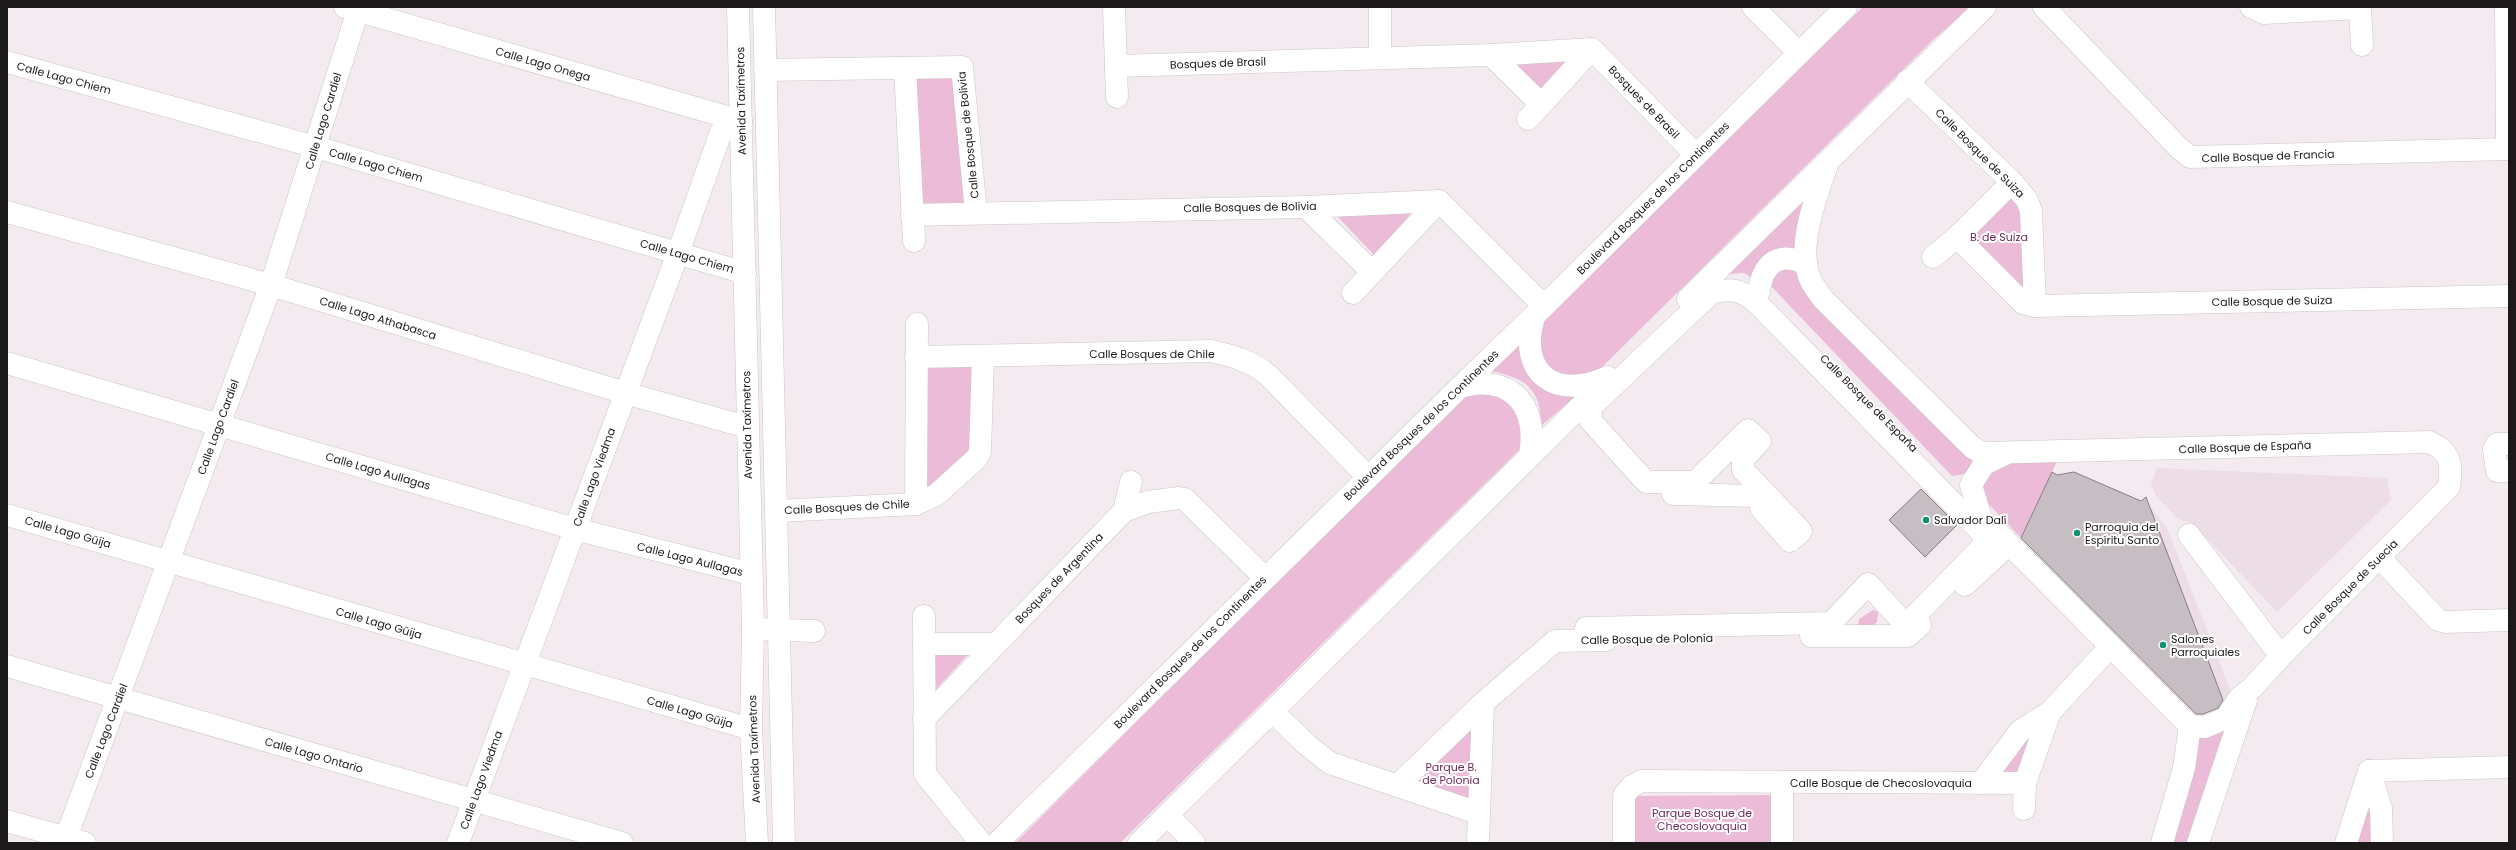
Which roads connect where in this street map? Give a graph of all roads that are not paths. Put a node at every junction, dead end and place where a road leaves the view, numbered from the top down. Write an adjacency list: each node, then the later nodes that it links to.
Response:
1 (738, 7): 24 (street, Avenida Taxímetros)
2 (764, 7): 21 (street)
3 (1114, 7): 19 (street)
4 (1380, 7): 17 (street)
5 (1753, 7): 15 (street)
6 (1846, 7): 15 (street, Boulevard Bosques de los Continentes)
7 (1985, 7): 22 (street)
8 (2044, 7): 26 (street, Calle Bosque de Francia)
9 (2251, 7): 12 (street)
10 (2506, 7): 26 (street, Calle Bosque de Francia)
11 (354, 8): 24 (street, Calle Lago Onega); 25 (street, Calle Lago Cardiel)
12 (2360, 8): 13 (street)
13 (2362, 45)
14 (1592, 49): 16 (street, Bosques de Brasil); 16 (street); 27 (street, Bosques de Brasil)
15 (1799, 53): 27 (street, Boulevard Bosques de los Continentes)
16 (1492, 55): 17 (street, Bosques de Brasil)
17 (1380, 57): 19 (street, Bosques de Brasil)
18 (7, 62): 25 (street, Calle Lago Chiem)
19 (1116, 66): 23 (street)
20 (905, 68): 21 (street, Calle Bosque de Bolivia); 33 (street, Calle Bosque de Bolivia); 34 (street)
21 (765, 70): 51 (street)
22 (1907, 81): 28 (street); 29 (street, Calle Bosque de Suiza)
23 (1117, 97)
24 (741, 121): 37 (street, Calle Lago Viedma); 40 (street, Avenida Taxímetros)
25 (316, 147): 37 (street, Calle Lago Chiem); 42 (street, Calle Lago Cardiel)
26 (2508, 149)
27 (1696, 155): 48 (street, Boulevard Bosques de los Continentes)
28 (1828, 162): 39 (street, Calle Bosque de España); 43 (street)
29 (2012, 182): 35 (street); 47 (street, Calle Bosque de Suiza)
30 (1439, 201): 31 (street, Calle Bosques de Bolivia); 41 (street); 48 (street)
31 (1306, 207): 33 (street, Calle Bosques de Bolivia); 41 (street)
32 (7, 212): 42 (street, Calle Lago Athabasca)
33 (976, 212): 34 (street, Calle Bosques de Bolivia)
34 (912, 215): 36 (street)
35 (1957, 237): 38 (street); 47 (street, Calle Bosque de Suiza)
36 (914, 240)
37 (678, 253): 40 (street, Calle Lago Chiem); 57 (street, Calle Lago Viedma)
38 (1934, 257)
39 (1806, 264): 44 (street); 63 (street, Calle Bosque de España)
40 (744, 272): 50 (street, Avenida Taxímetros)
41 (1372, 272): 45 (street)
42 (271, 285): 57 (street, Calle Lago Athabasca); 59 (street, Calle Lago Cardiel)
43 (1696, 291): 44 (street, Calle Bosque de España); 55 (street)
44 (1759, 291): 76 (street, Calle Bosque de España)
45 (1353, 293)
46 (2509, 296): 47 (street, Calle Bosque de Suiza)
47 (2035, 306)
48 (1539, 312): 55 (street); 56 (street, Boulevard Bosques de los Continentes)
49 (918, 324): 52 (street, Calle Bosques de Chile)
50 (745, 334): 51 (street); 60 (street, Avenida Taxímetros)
51 (772, 334): 73 (street)
52 (916, 357): 53 (street, Calle Bosques de Chile); 72 (street, Calle Bosques de Chile)
53 (983, 357): 67 (street, Calle Bosques de Chile); 72 (street, Calle Bosques de Chile)
54 (7, 363): 59 (street, Calle Lago Aullagas)
55 (1613, 375): 58 (street)
56 (1460, 387): 64 (street); 67 (street, Boulevard Bosques de los Continentes)
57 (626, 393): 60 (street, Calle Lago Athabasca); 77 (street, Calle Lago Viedma)
58 (1571, 416): 64 (street); 70 (street)
59 (219, 424): 77 (street, Calle Lago Aullagas); 82 (street, Calle Lago Cardiel)
60 (747, 427): 83 (street, Avenida Taxímetros)
61 (1748, 441): 65 (street)
62 (2509, 444): 66 (street)
63 (2005, 454): 69 (street, Calle Bosque de España); 76 (street, Calle Bosque de España)
64 (1530, 455): 102 (street)
65 (1727, 461): 70 (street); 71 (street)
66 (2509, 471)
67 (1368, 477): 84 (street, Boulevard Bosques de los Continentes)
68 (1131, 482): 74 (street)
69 (2449, 487): 81 (street, Calle Bosque de Suecia)
70 (1694, 495): 71 (street)
71 (1758, 502): 78 (street); 87 (street)
72 (916, 504): 73 (street, Calle Bosques de Chile)
73 (778, 511): 89 (street)
74 (1124, 511): 84 (street, Bosques de Argentina); 94 (street, Bosques de Argentina)
75 (7, 515): 82 (street, Calle Lago Güija)
76 (1980, 515): 80 (street, Calle Bosque de España)
77 (575, 529): 83 (street, Calle Lago Aullagas); 97 (street, Calle Lago Viedma)
78 (1790, 530)
79 (2189, 535): 96 (street)
80 (2009, 544): 92 (street); 95 (street, Calle Bosque de España)
81 (2379, 557): 86 (street); 96 (street, Calle Bosque de Suecia)
82 (170, 562): 97 (street, Calle Lago Güija); 100 (street, Calle Lago Cardiel)
83 (751, 574): 88 (street, Avenida Taxímetros)
84 (1265, 578): 124 (street, Boulevard Bosques de los Continentes)
85 (924, 616): 93 (street)
86 (2509, 620)
87 (1586, 628)
88 (753, 629): 89 (street); 106 (street, Avenida Taxímetros)
89 (779, 629): 90 (street); 122 (street)
90 (814, 631)
91 (1834, 635): 92 (street, Calle Bosque de Polonia); 92 (street); 101 (street, Calle Bosque de Polonia)
92 (1908, 636)
93 (924, 644): 94 (street); 104 (street)
94 (995, 644): 104 (street, Bosques de Argentina)
95 (2110, 647): 103 (street, Calle Bosque de Checoslovaquia); 105 (street, Calle Bosque de España)
96 (2281, 656): 99 (street, Calle Bosque de Suecia)
97 (523, 665): 106 (street, Calle Lago Güija); 113 (street, Calle Lago Viedma)
98 (7, 666): 100 (street, Calle Lago Ontario)
99 (2252, 688): 105 (street, Calle Bosque de Suecia); 131 (street, Calle Bosque de Suecia)
100 (118, 698): 113 (street, Calle Lago Ontario); 118 (street, Calle Lago Cardiel)
101 (1482, 703): 112 (street, Calle Bosque de Polonia); 115 (street)
102 (1273, 712): 112 (street); 116 (street)
103 (2050, 712): 109 (street, Calle Bosque de Checoslovaquia); 110 (street, Calle Bosque de Checoslovaquia)
104 (924, 719): 123 (street)
105 (2190, 726): 130 (street)
106 (751, 729): 121 (street, Avenida Taxímetros)
107 (2509, 767): 108 (street)
108 (2369, 771): 132 (street); 133 (street)
109 (1981, 783): 110 (street, Calle Bosque de Checoslovaquia); 111 (street, Calle Bosque de Checoslovaquia)
110 (2024, 783): 114 (street, Calle Bosque de Checoslovaquia)
111 (1782, 784): 128 (street, Calle Bosque de Checoslovaquia); 129 (street, Calle Bosque de Checoslovaquia)
112 (1398, 785): 115 (street)
113 (473, 800): 119 (street, Calle Lago Viedma); 120 (street, Calle Lago Ontario)
114 (2024, 809)
115 (1478, 813): 127 (street)
116 (1168, 815): 125 (street); 126 (street)
117 (7, 821): 118 (street)
118 (72, 841)
119 (458, 843)
120 (622, 843)
121 (758, 843)
122 (784, 843)
123 (980, 843)
124 (997, 843)
125 (1139, 843)
126 (1194, 843)
127 (1478, 843)
128 (1624, 843)
129 (1782, 843)
130 (2162, 843)
131 (2198, 843)
132 (2346, 843)
133 (2382, 843)

